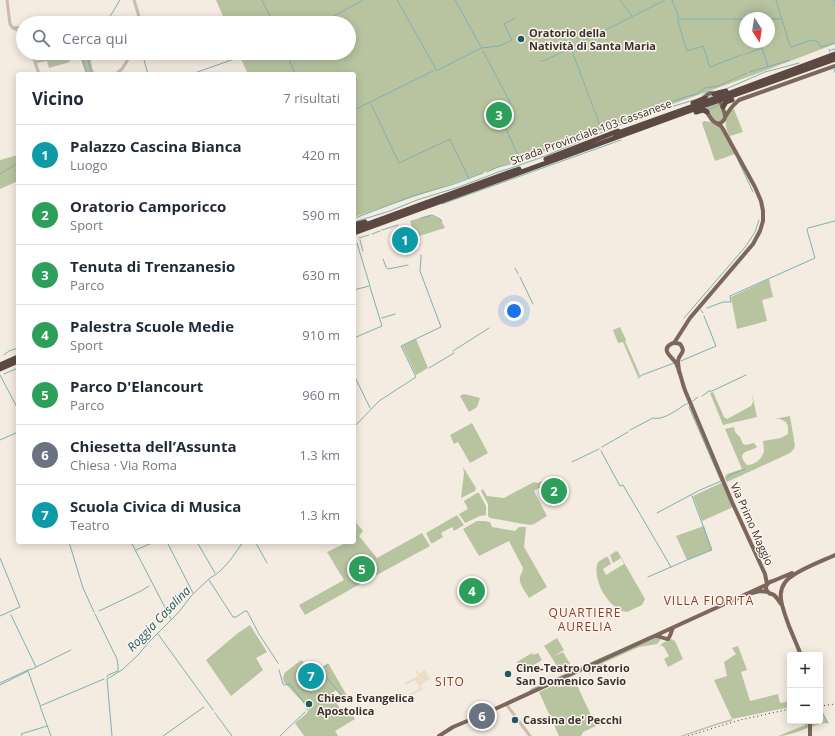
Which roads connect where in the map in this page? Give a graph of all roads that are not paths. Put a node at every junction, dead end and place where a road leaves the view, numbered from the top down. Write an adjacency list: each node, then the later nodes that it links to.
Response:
1 (7, 0): 4 (street)
2 (134, 0): 3 (street)
3 (139, 16)
4 (16, 29)
5 (835, 54): 9 (highway, Strada Provinciale 103 Cassanese)
6 (835, 59): 9 (highway, Strada Provinciale 103 Cassanese)
7 (34, 60): 11 (street)
8 (128, 60): 12 (street)
9 (827, 60): 13 (highway); 15 (highway, Strada Provinciale 103 Cassanese, bridge); 16 (highway)
10 (835, 66): 17 (main road)
11 (38, 72)
12 (118, 72)
13 (714, 94): 14 (main road); 16 (main road)
14 (705, 98): 18 (main road); 22 (highway)
15 (700, 106): 22 (highway, Strada Provinciale 103 Cassanese); 23 (highway, Strada Provinciale 103 Cassanese)
16 (723, 108): 17 (main road); 19 (main road)
17 (731, 108): 19 (main road)
18 (707, 112): 20 (main road); 23 (highway)
19 (725, 118): 20 (main road); 21 (main road)
20 (716, 123): 21 (main road)
21 (723, 129): 28 (main road)
22 (546, 159): 24 (highway, Strada Provinciale 103 Cassanese)
23 (553, 160): 27 (highway, Strada Provinciale 103 Cassanese)
24 (397, 213): 25 (highway); 26 (highway, Strada Provinciale 103 Cassanese)
25 (356, 224)
26 (356, 228)
27 (356, 232)
28 (683, 328): 29 (main road); 30 (main road)
29 (674, 343): 30 (main road); 32 (main road)
30 (680, 345): 31 (main road)
31 (679, 357): 32 (main road); 37 (main road)
32 (673, 358): 37 (main road)
33 (16, 359): 35 (highway)
34 (16, 359): 36 (highway)
35 (0, 365)
36 (0, 369)
37 (679, 372): 40 (main road, Via Primo Maggio)
38 (835, 555): 39 (main road)
39 (804, 569): 41 (main road); 43 (main road)
40 (765, 574): 41 (main road, Via Primo Maggio); 42 (main road, Via Primo Maggio)
41 (773, 581): 42 (main road); 43 (main road)
42 (766, 584): 44 (main road); 46 (main road)
43 (781, 590): 45 (main road); 47 (main road)
44 (768, 592): 45 (main road); 46 (main road)
45 (774, 595): 47 (main road)
46 (745, 596): 48 (main road)
47 (781, 604): 53 (main road)
48 (674, 627): 49 (main road); 50 (main road)
49 (664, 632): 50 (main road); 51 (main road); 52 (main road)
50 (670, 635): 52 (main road)
51 (656, 636): 52 (main road); 54 (main road)
52 (663, 638)
53 (800, 652)
54 (506, 704): 56 (main road); 57 (street)
55 (810, 724): 58 (main road)
56 (439, 736)
57 (530, 736)
58 (810, 736)

